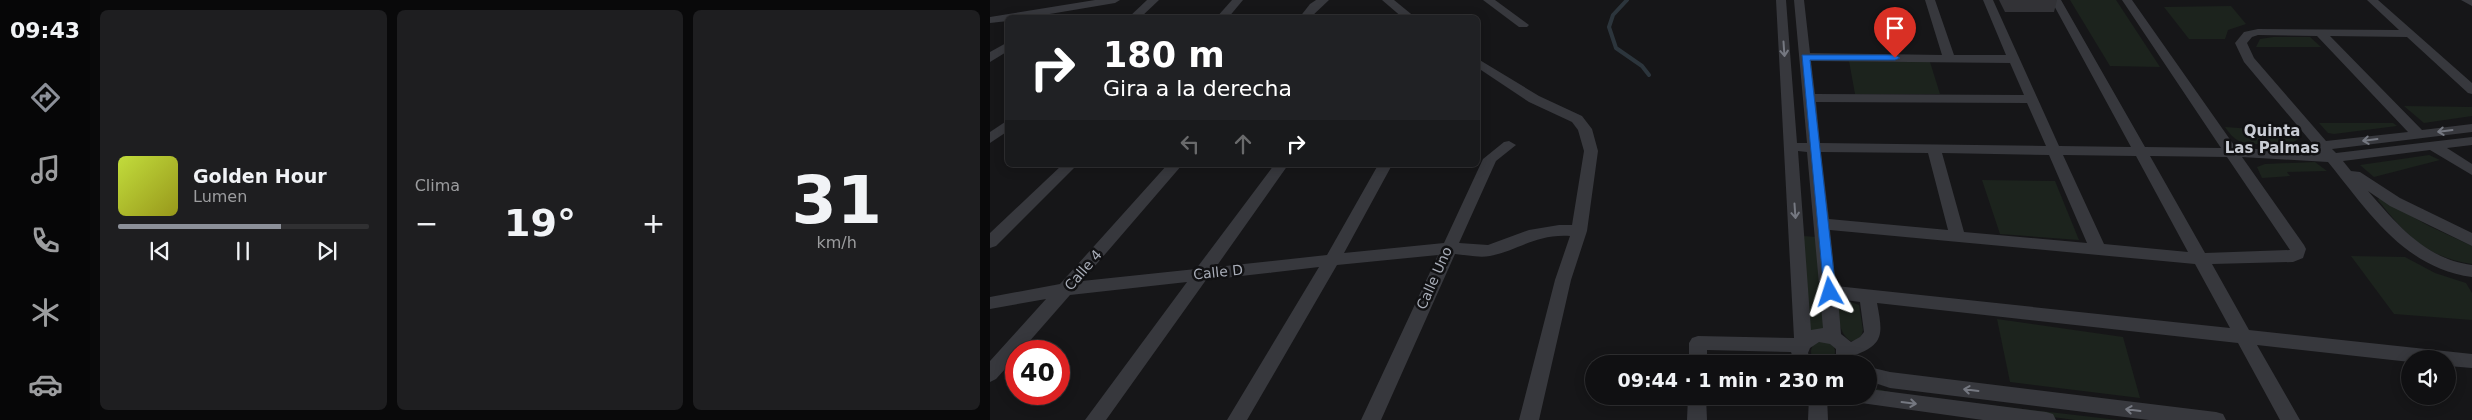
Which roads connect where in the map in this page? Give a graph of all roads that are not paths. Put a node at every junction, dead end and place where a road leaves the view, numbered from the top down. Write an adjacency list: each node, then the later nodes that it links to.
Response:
1 (1115, 0): 16 (street)
2 (1154, 0): 19 (street)
3 (1238, 0): 20 (street)
4 (1324, 0): 21 (street)
5 (1387, 0): 22 (street)
6 (1488, 0): 25 (street)
7 (1781, 0): 45 (street, one-way to 45)
8 (1799, 0): 29 (street)
9 (1930, 0): 31 (street)
10 (1988, 0): 32 (street)
11 (2056, 0): 49 (street)
12 (2127, 0): 50 (street)
13 (2372, 0): 27 (street)
14 (2466, 0): 15 (street)
15 (2472, 3)
16 (1054, 10): 17 (street); 18 (street)
17 (1022, 15)
18 (1048, 15)
19 (1136, 15)
20 (1224, 15)
21 (1306, 15)
22 (1407, 15)
23 (1005, 18): 24 (street)
24 (990, 20)
25 (1523, 25)
26 (2319, 32): 27 (street); 39 (street); 43 (street)
27 (2410, 34): 34 (street)
28 (1005, 47): 30 (street)
29 (1805, 57): 31 (street); 35 (street)
30 (990, 58)
31 (1949, 58): 32 (street)
32 (2015, 58): 36 (street)
33 (1480, 64): 59 (street)
34 (2472, 90)
35 (1810, 98): 36 (street); 46 (street)
36 (2032, 99): 48 (street)
37 (1005, 126): 40 (street)
38 (2472, 128): 39 (street, one-way to 39)
39 (2418, 134): 43 (street, one-way to 43)
40 (990, 139)
41 (2472, 141): 44 (street)
42 (1509, 145): 63 (street, Calle Uno)
43 (2322, 146): 51 (street); 52 (street)
44 (2433, 146): 52 (street); 57 (street)
45 (1791, 147): 46 (street); 75 (street, one-way to 75)
46 (1815, 148): 47 (street); 58 (street)
47 (1934, 148): 48 (street); 60 (street)
48 (2054, 149): 49 (street); 64 (street)
49 (2141, 150): 50 (street); 65 (street)
50 (2231, 152): 51 (street); 65 (street)
51 (2279, 153): 52 (street)
52 (2334, 158): 61 (street); 67 (street)
53 (1068, 167): 62 (street)
54 (1173, 167): 69 (street, Calle 4)
55 (1280, 167): 68 (street)
56 (1384, 167): 66 (street)
57 (2472, 170)
58 (1823, 224): 60 (street); 70 (street)
59 (1579, 231): 63 (street, Calle D); 89 (street)
60 (1957, 236): 64 (street)
61 (2472, 240)
62 (990, 242)
63 (1448, 248): 66 (street, Calle D); 88 (street, Calle Uno)
64 (2098, 249): 65 (street)
65 (2201, 259): 73 (street)
66 (1332, 260): 68 (street, Calle D); 87 (street)
67 (2472, 271)
68 (1204, 273): 69 (street, Calle D); 86 (street)
69 (1066, 289): 72 (street, Calle D); 81 (street, Calle 4)
70 (1830, 292): 71 (street); 74 (street)
71 (1867, 296): 73 (street); 79 (street)
72 (990, 303)
73 (2243, 336): 80 (street); 94 (street)
74 (1834, 337): 75 (street); 78 (street)
75 (1802, 343): 76 (street); 77 (street)
76 (1698, 355)
77 (1800, 355)
78 (1845, 355)
79 (1852, 355)
80 (2472, 360)
81 (990, 374)
82 (1877, 376): 93 (street, one-way to 82)
83 (1877, 398): 92 (street, one-way to 92)
84 (1697, 405): 90 (street)
85 (1818, 405): 91 (street)
86 (1095, 420)
87 (1237, 420)
88 (1371, 420)
89 (1529, 420)
90 (1697, 420)
91 (1818, 420)
92 (2046, 420)
93 (2216, 420)
94 (2290, 420)

